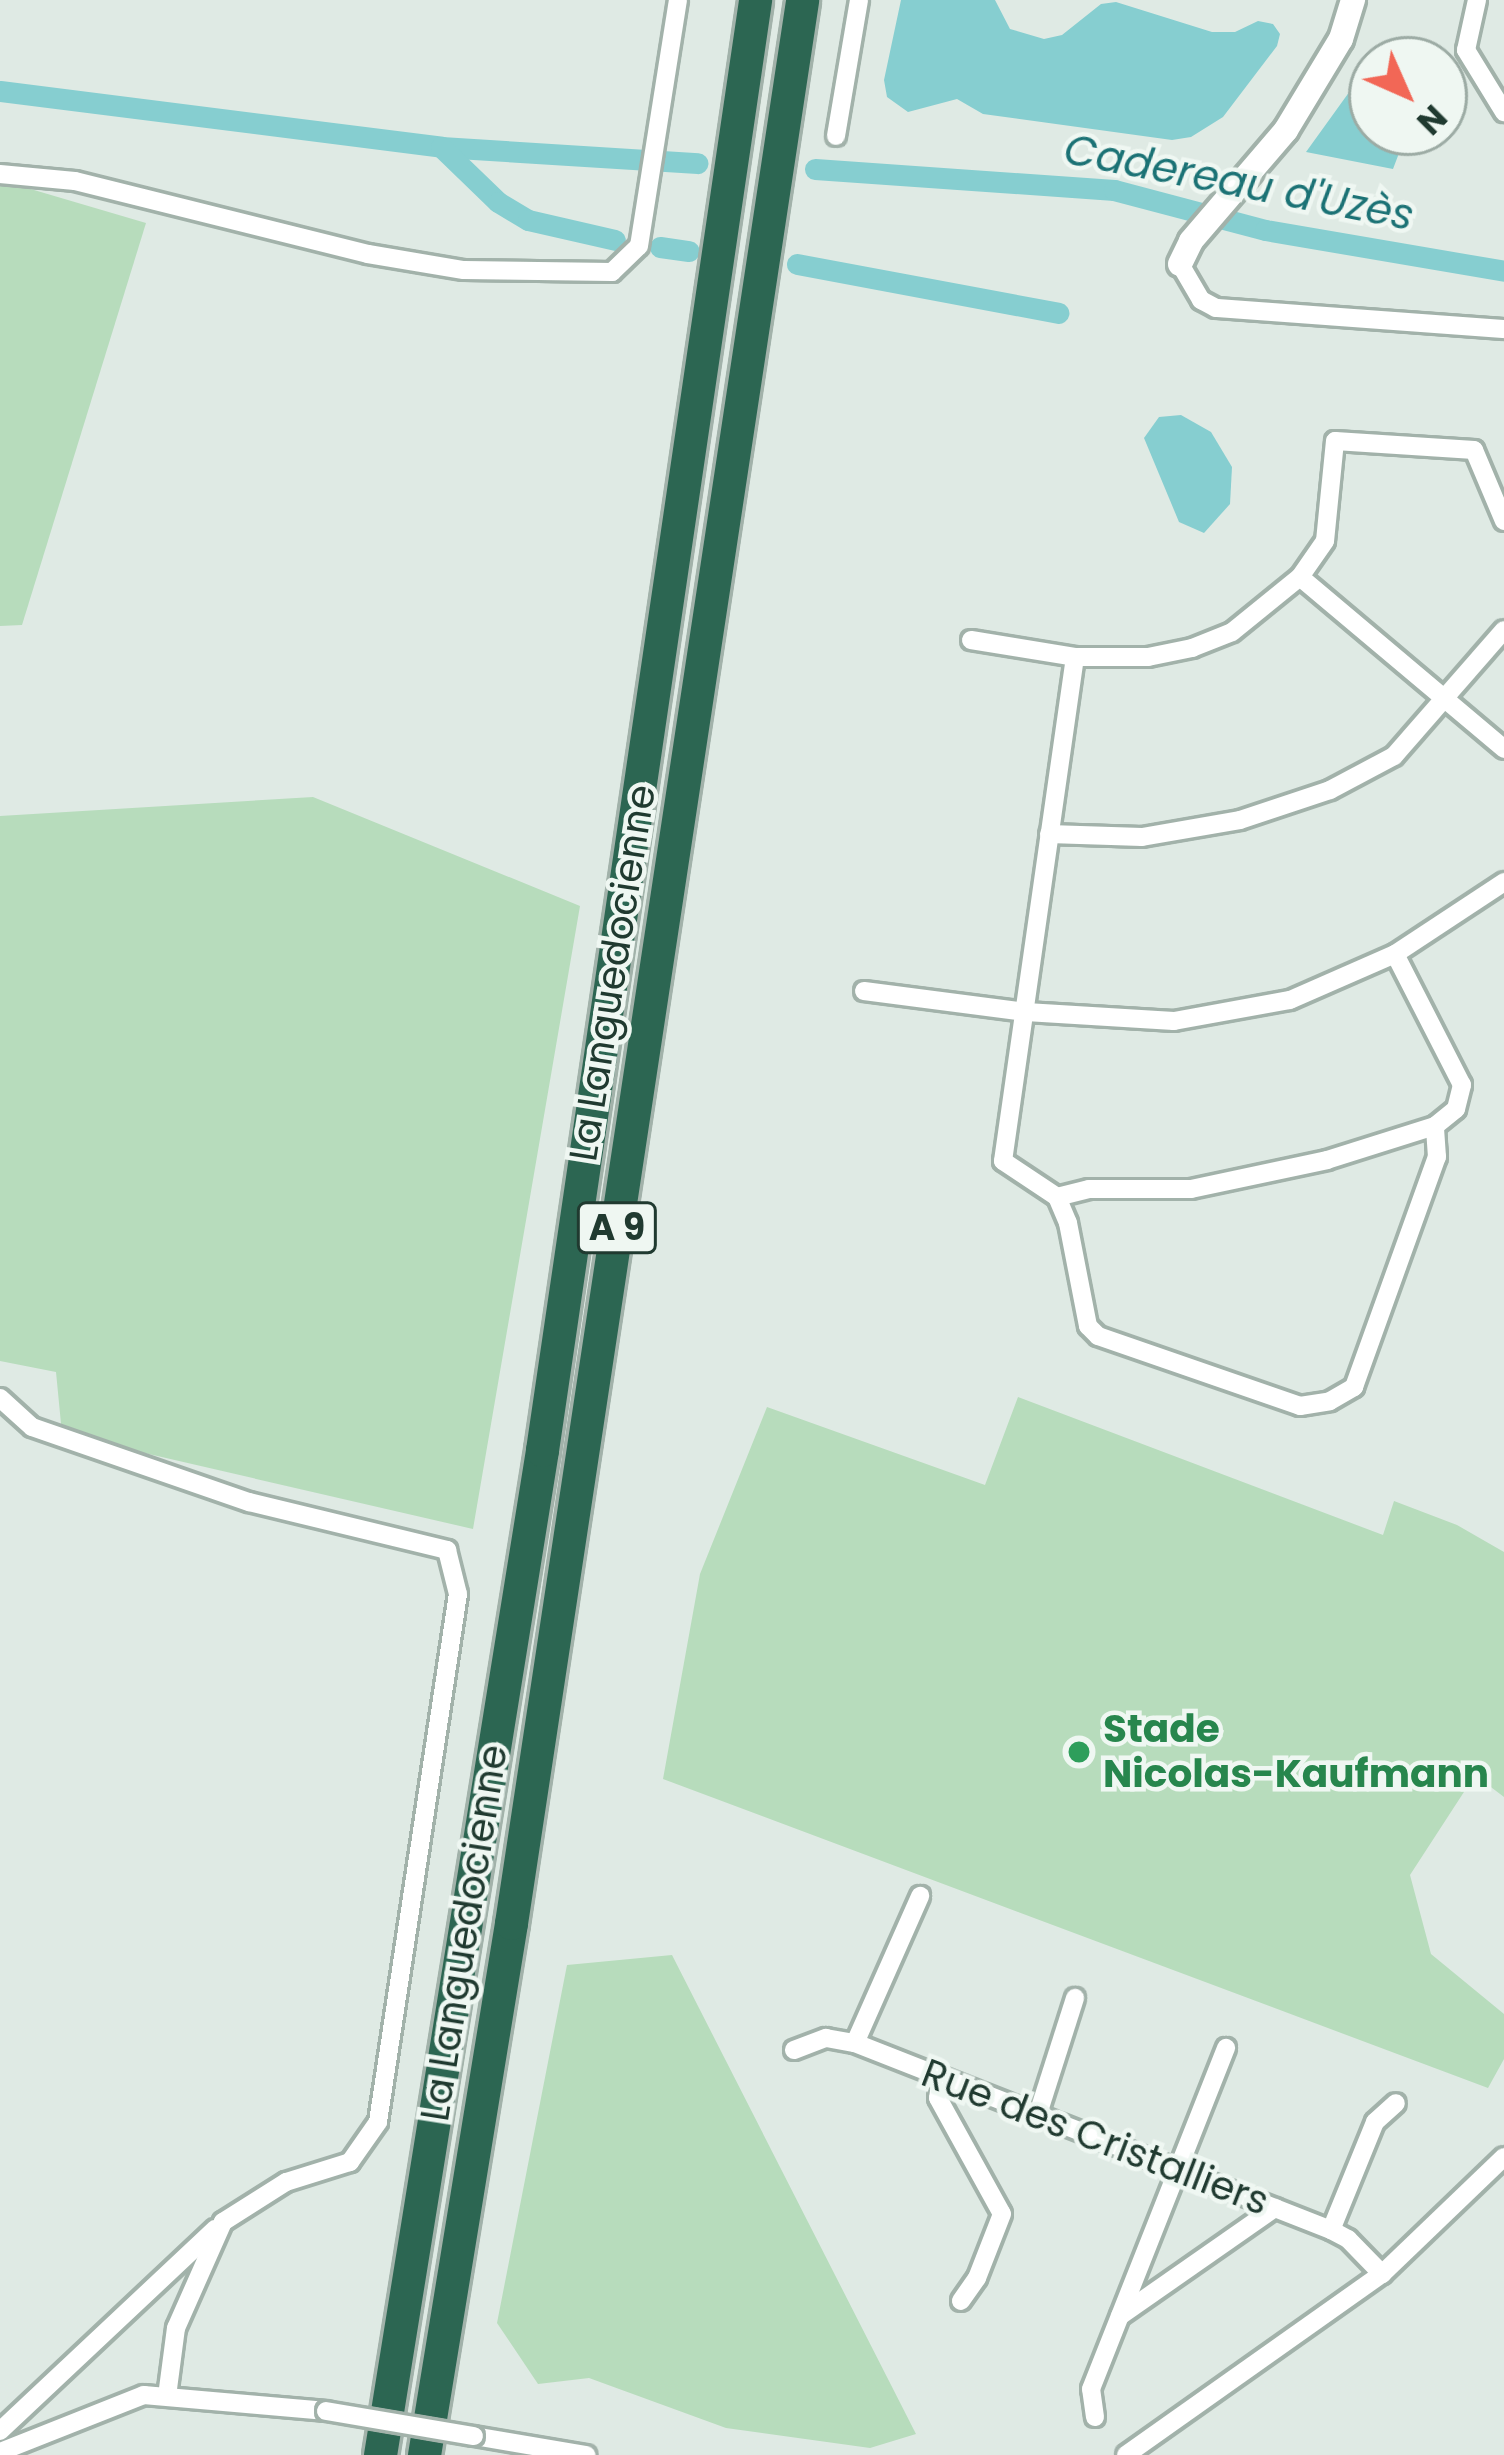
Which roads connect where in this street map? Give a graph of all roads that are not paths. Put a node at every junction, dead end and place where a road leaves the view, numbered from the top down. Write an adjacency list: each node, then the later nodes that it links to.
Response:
1 (678, 0): 9 (street)
2 (755, 0): 47 (highway, La Languedocienne / A 9)
3 (802, 0): 48 (highway, La Languedocienne / A 9)
4 (859, 0): 8 (street)
5 (1353, 0): 10 (street)
6 (1477, 0): 7 (street)
7 (1504, 112)
8 (836, 136)
9 (0, 174)
10 (1180, 264): 11 (street)
11 (1504, 329)
12 (1504, 521): 13 (street)
13 (1300, 577): 16 (street); 17 (street)
14 (1504, 630): 17 (street)
15 (971, 640): 16 (street)
16 (1075, 657): 19 (street)
17 (1446, 700): 18 (street); 19 (street)
18 (1504, 749)
19 (1049, 834): 23 (street)
20 (1504, 882): 21 (street)
21 (1394, 954): 23 (street); 24 (street)
22 (864, 991): 23 (street)
23 (1026, 1012): 25 (street)
24 (1436, 1126): 25 (street); 25 (street)
25 (1057, 1197)
26 (0, 1398): 38 (street)
27 (920, 1896): 29 (street)
28 (1075, 1998): 34 (street)
29 (855, 2043): 31 (street, Rue des Cristalliers); 32 (street, Rue des Cristalliers)
30 (1226, 2048): 36 (street)
31 (794, 2050)
32 (941, 2077): 34 (street, Rue des Cristalliers); 41 (street)
33 (1396, 2103): 39 (street)
34 (1038, 2114): 36 (street, Rue des Cristalliers)
35 (1504, 2157): 40 (street)
36 (1177, 2170): 37 (street, Rue des Cristalliers); 42 (street)
37 (1274, 2208): 39 (street, Rue des Cristalliers); 42 (street)
38 (223, 2222): 43 (street); 45 (street)
39 (1330, 2230): 40 (street, Rue des Cristalliers)
40 (1382, 2274): 50 (street)
41 (961, 2301)
42 (1120, 2315): 44 (street)
43 (167, 2396): 46 (street); 49 (street, bridge)
44 (1095, 2417)
45 (0, 2431)
46 (0, 2452)
47 (380, 2455)
48 (424, 2455)
49 (586, 2455)
50 (1126, 2455)

